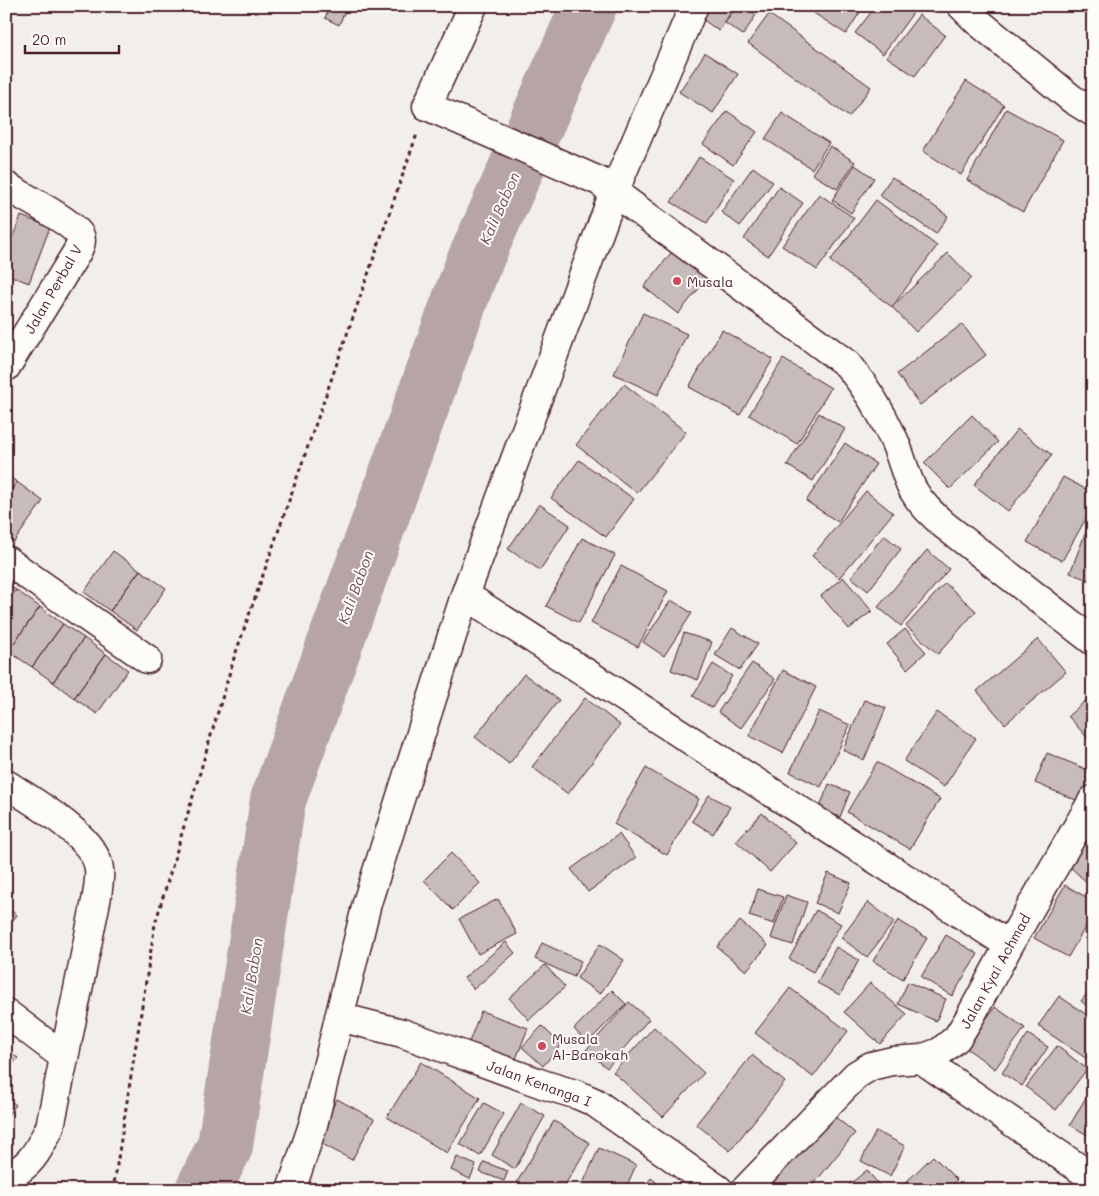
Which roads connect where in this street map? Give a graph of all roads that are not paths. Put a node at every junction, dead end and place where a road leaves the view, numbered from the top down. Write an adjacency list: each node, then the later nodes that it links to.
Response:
1 (473, 6): 6 (street)
2 (694, 6): 6 (street)
3 (962, 6): 4 (street)
4 (1093, 112)
5 (6, 186): 7 (street, Jalan Perbal V)
6 (607, 187): 9 (street); 10 (street)
7 (6, 367)
8 (6, 560): 11 (street)
9 (464, 595): 14 (street); 16 (street)
10 (1093, 641)
11 (147, 659)
12 (6, 784): 17 (street)
13 (1093, 800): 14 (street, Jalan Kyai Achmad)
14 (1009, 945): 18 (street, Jalan Kyai Achmad)
15 (6, 1013): 17 (street)
16 (339, 1017): 21 (street); 22 (street, Jalan Kenanga I)
17 (64, 1057): 19 (street)
18 (921, 1059): 20 (street); 23 (street, Jalan Kyai Achmad)
19 (6, 1178)
20 (1093, 1178)
21 (291, 1190)
22 (719, 1190)
23 (745, 1190)

